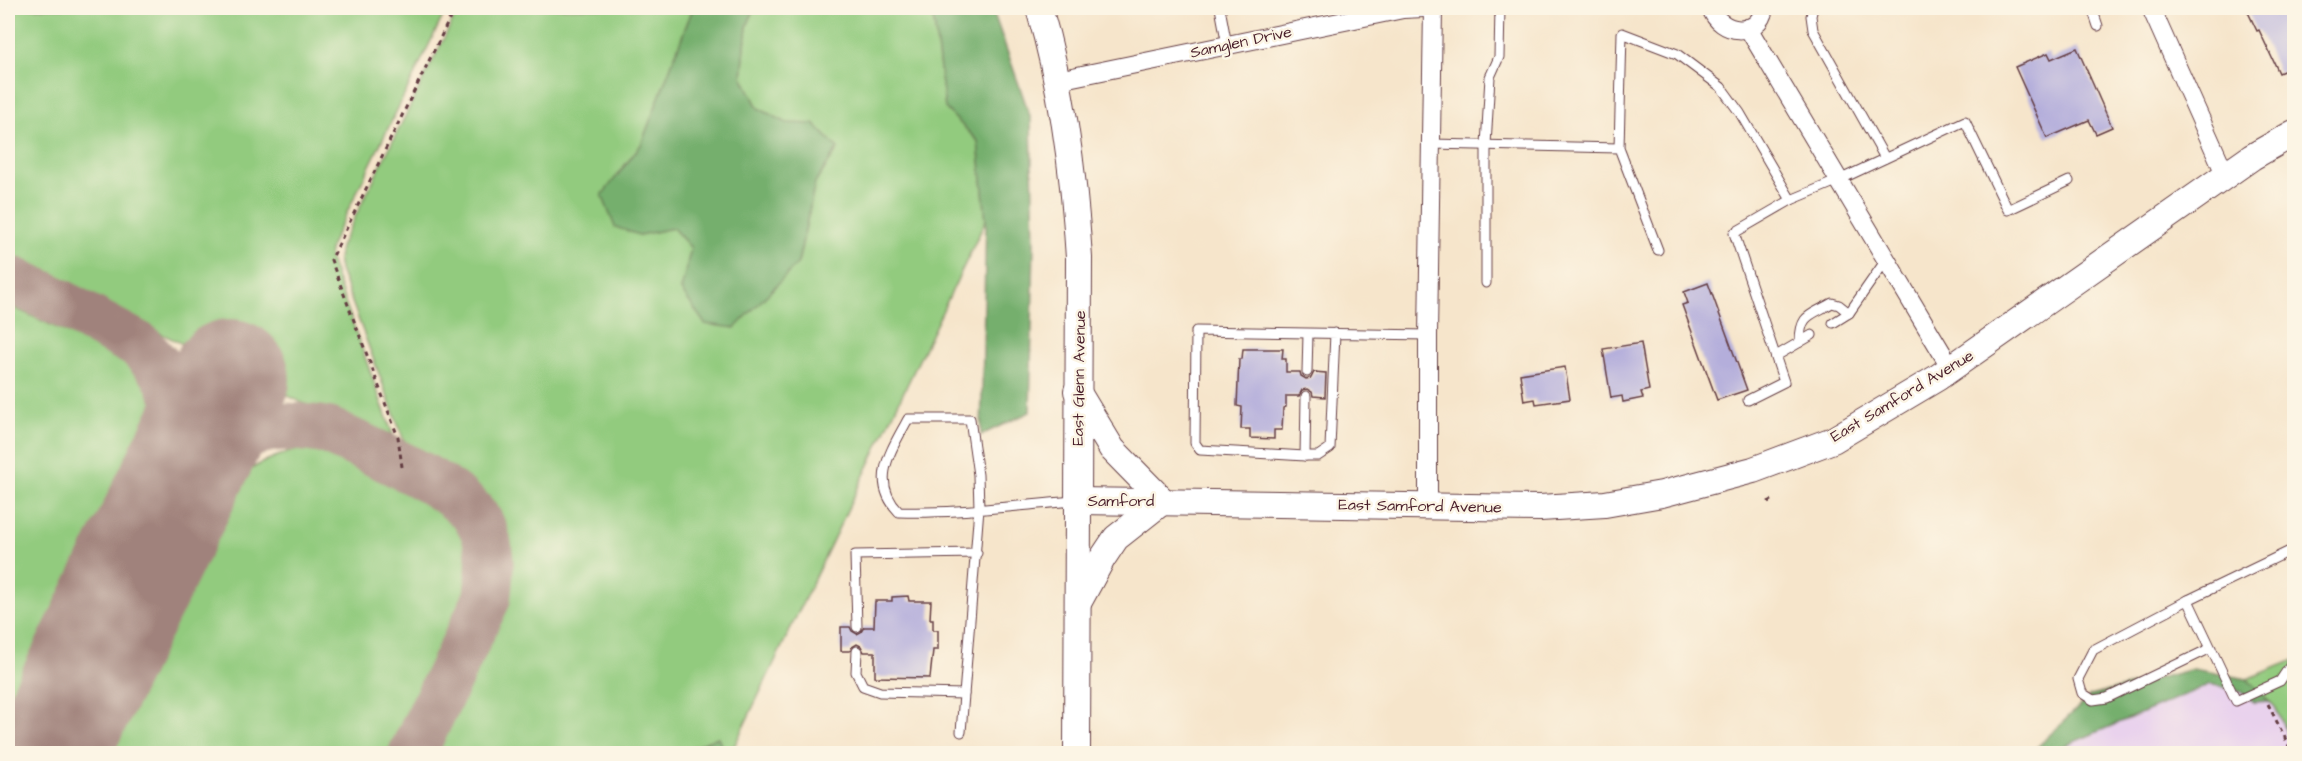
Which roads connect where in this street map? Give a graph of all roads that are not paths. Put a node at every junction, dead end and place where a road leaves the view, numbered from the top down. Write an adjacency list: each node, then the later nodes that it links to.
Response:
1 (1039, 8): 15 (street, East Glenn Avenue)
2 (1222, 8): 14 (lane)
3 (1424, 8): 11 (street, Samglen Drive)
4 (1433, 8): 17 (street)
5 (1500, 8): 18 (lane)
6 (1711, 8): 13 (street)
7 (1764, 8): 13 (street)
8 (1813, 8): 20 (lane)
9 (2101, 8): 12 (lane)
10 (2151, 8): 21 (street)
11 (1370, 11): 14 (street, Samglen Drive)
12 (2098, 26)
13 (1748, 28): 22 (street)
14 (1227, 45): 15 (street, Samglen Drive)
15 (1058, 80): 38 (street, East Glenn Avenue)
16 (2295, 133): 21 (street, East Samford Avenue)
17 (1431, 144): 18 (lane); 32 (street)
18 (1486, 145): 19 (lane); 27 (lane)
19 (1619, 148): 24 (lane); 25 (lane)
20 (1886, 158): 22 (lane); 23 (lane)
21 (2226, 176): 36 (street, East Samford Avenue)
22 (1839, 180): 24 (lane); 26 (street)
23 (2069, 181)
24 (1791, 200): 35 (lane)
25 (1658, 250)
26 (1886, 260): 28 (lane); 36 (street)
27 (1486, 283)
28 (1850, 313): 29 (lane); 34 (lane)
29 (1833, 323)
30 (1335, 333): 31 (lane); 32 (lane); 41 (lane)
31 (1308, 334): 37 (lane); 41 (lane)
32 (1428, 335): 44 (street)
33 (1812, 335): 34 (lane)
34 (1800, 342): 35 (lane)
35 (1776, 356): 40 (lane)
36 (1952, 368): 44 (street, East Samford Avenue)
37 (1307, 372)
38 (1077, 391): 42 (street, East Glenn Avenue); 43 (street)
39 (1306, 396): 41 (lane)
40 (1748, 400)
41 (1305, 456)
42 (1078, 501): 43 (street, Samford); 45 (lane); 49 (street, East Glenn Avenue)
43 (1163, 501): 44 (street, East Samford Avenue); 49 (street)
44 (1428, 506)
45 (979, 508): 45 (lane); 47 (lane)
46 (2295, 549): 48 (lane)
47 (977, 553): 50 (lane); 54 (lane)
48 (2188, 600): 51 (lane); 51 (lane)
49 (1076, 606): 56 (street, East Glenn Avenue)
50 (857, 627)
51 (2211, 648): 53 (lane)
52 (857, 651): 54 (lane)
53 (2295, 660)
54 (964, 694): 55 (lane)
55 (961, 732)
56 (1077, 753)

